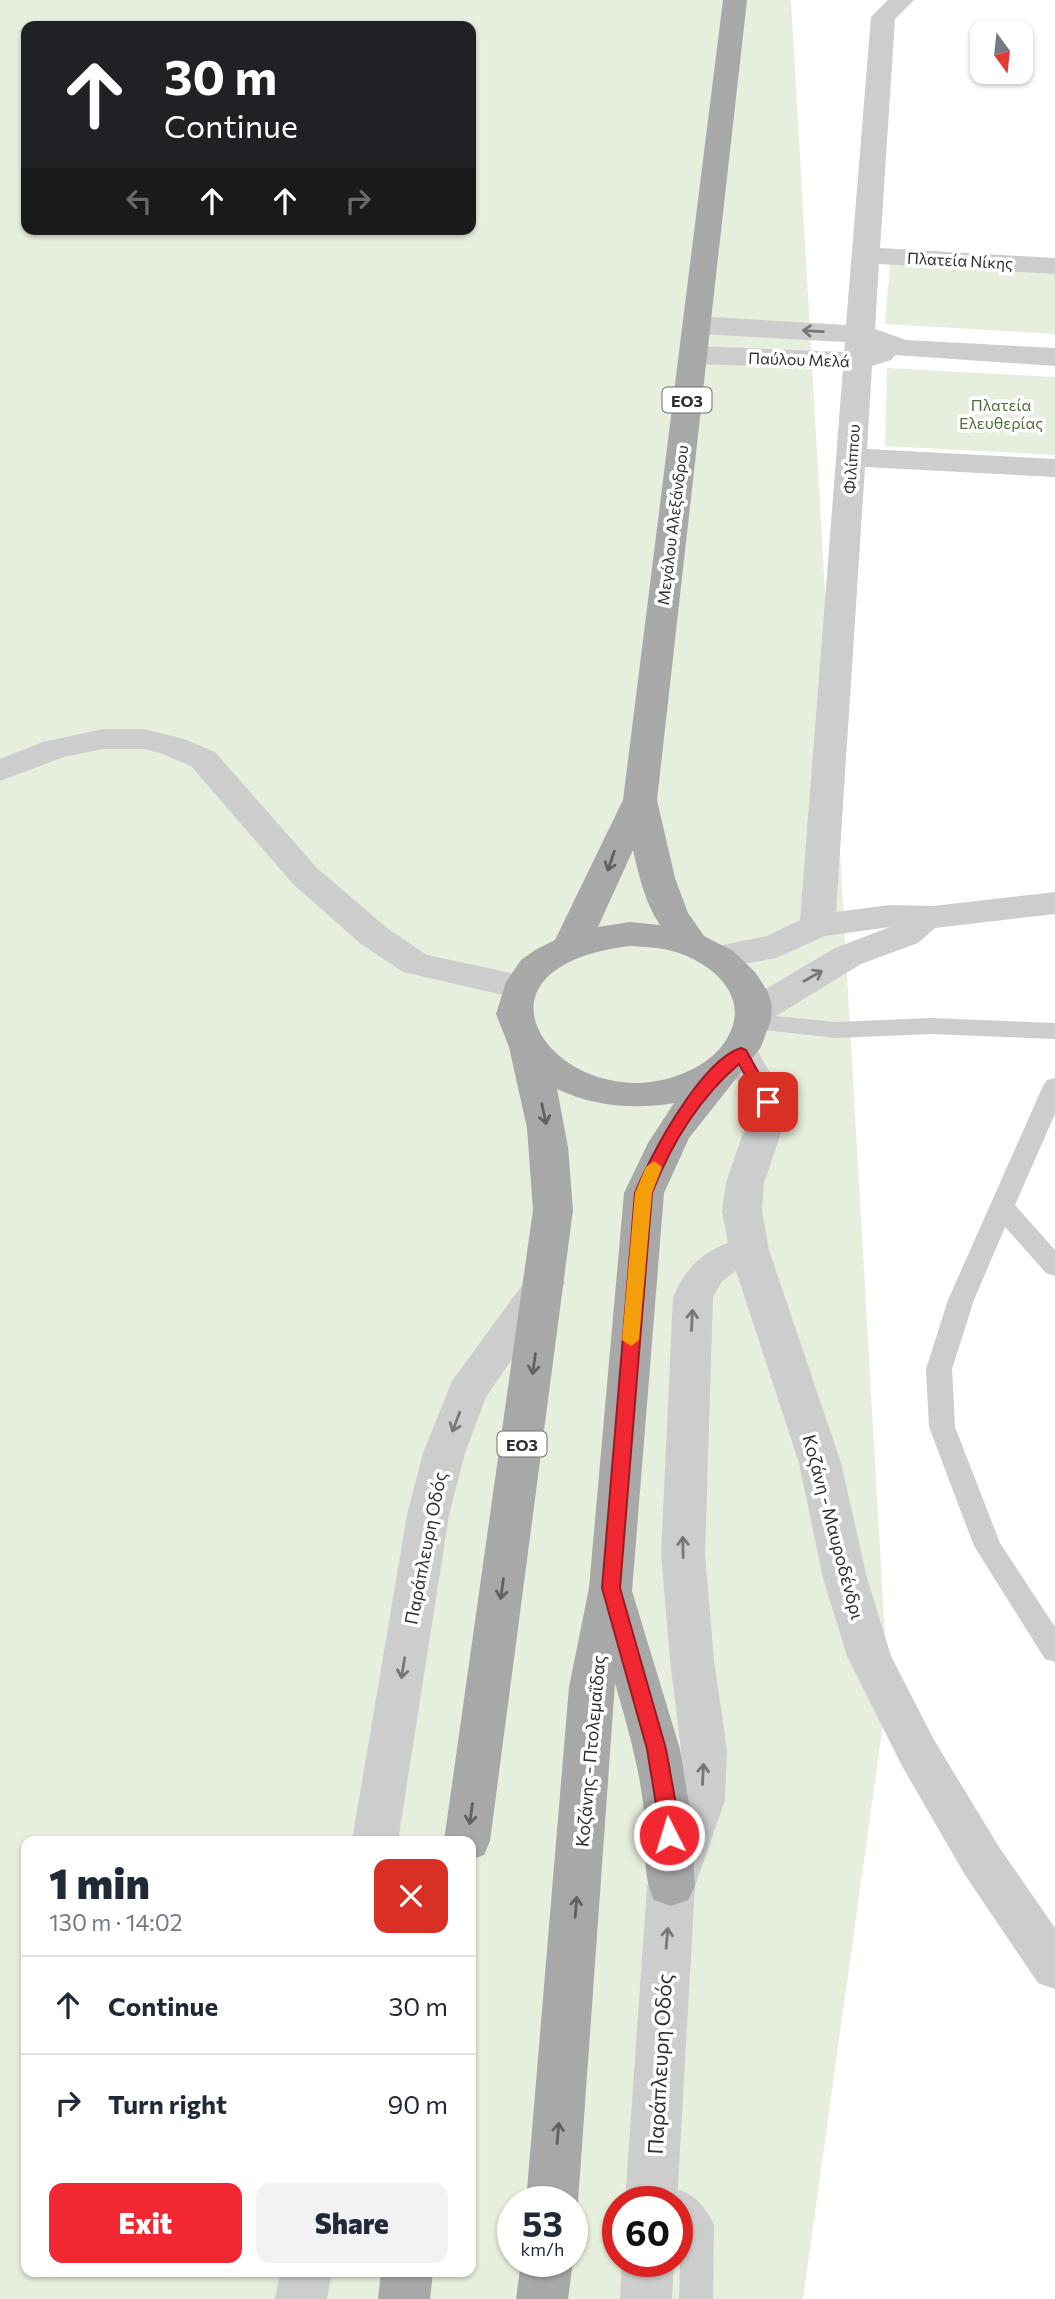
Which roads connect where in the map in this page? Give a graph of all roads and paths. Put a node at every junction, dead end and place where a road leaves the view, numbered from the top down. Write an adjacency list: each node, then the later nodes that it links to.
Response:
1 (735, 0): 5 (main road, Μεγάλου Αλεξάνδρου / ΕΟ3)
2 (902, 0): 3 (street, Φιλίππου)
3 (866, 255): 4 (street, Πλατεία Νίκης); 6 (street, Φιλίππου)
4 (1055, 266)
5 (697, 325): 6 (street, Παύλου Μελά, one-way to 5); 7 (main road, Μεγάλου Αλεξάνδρου / ΕΟ3)
6 (859, 347): 7 (street, Παύλου Μελά); 8 (street, Παύλου Μελά); 9 (street, Φιλίππου)
7 (693, 355): 12 (main road, Μεγάλου Αλεξάνδρου / ΕΟ3)
8 (1055, 356)
9 (851, 457): 10 (street); 15 (street, Φιλίππου)
10 (1055, 468)
11 (0, 771): 18 (street)
12 (640, 800): 16 (main road, Μεγάλου Αλεξάνδρου / ΕΟ3, one-way to 16); 17 (main road, Μεγάλου Αλεξάνδρου / ΕΟ3)
13 (1055, 903): 14 (street)
14 (933, 917): 15 (street); 20 (street, one-way to 14)
15 (817, 926): 17 (street)
16 (569, 947): 17 (main road, ΕΟ3); 18 (main road, ΕΟ3)
17 (705, 951): 20 (main road, ΕΟ3)
18 (521, 987): 21 (main road, ΕΟ3)
19 (1055, 1031): 20 (lane)
20 (742, 1040): 21 (main road, ΕΟ3); 24 (street, Κοζάνη - Μαυροδένδρι); 27 (main road, Κοζάνης - Πτολεμαΐδας)
21 (527, 1048): 26 (main road, ΕΟ3, one-way to 26)
22 (1055, 1086): 23 (lane)
23 (1002, 1206): 25 (lane); 28 (lane)
24 (749, 1250): 31 (street, Παράπλευρη Οδός, one-way to 24); 32 (street, Κοζάνη - Μαυροδένδρι)
25 (1055, 1267)
26 (545, 1283): 29 (street, Παράπλευρη Οδός, one-way to 29); 30 (main road, ΕΟ3, one-way to 30)
27 (611, 1588): 31 (main road); 33 (main road, Κοζάνης - Πτολεμαΐδας, one-way to 27)
28 (1055, 1651)
29 (376, 1836)
30 (468, 1836)
31 (671, 1885): 34 (street, Παράπλευρη Οδός, one-way to 31)
32 (1055, 1968)
33 (553, 2186)
34 (666, 2186)
35 (693, 2222): 44 (lane)
36 (305, 2277): 40 (street)
37 (406, 2277): 41 (main road)
38 (545, 2277): 42 (main road)
39 (647, 2277): 43 (street)
40 (301, 2299)
41 (404, 2299)
42 (542, 2299)
43 (646, 2299)
44 (696, 2299)

